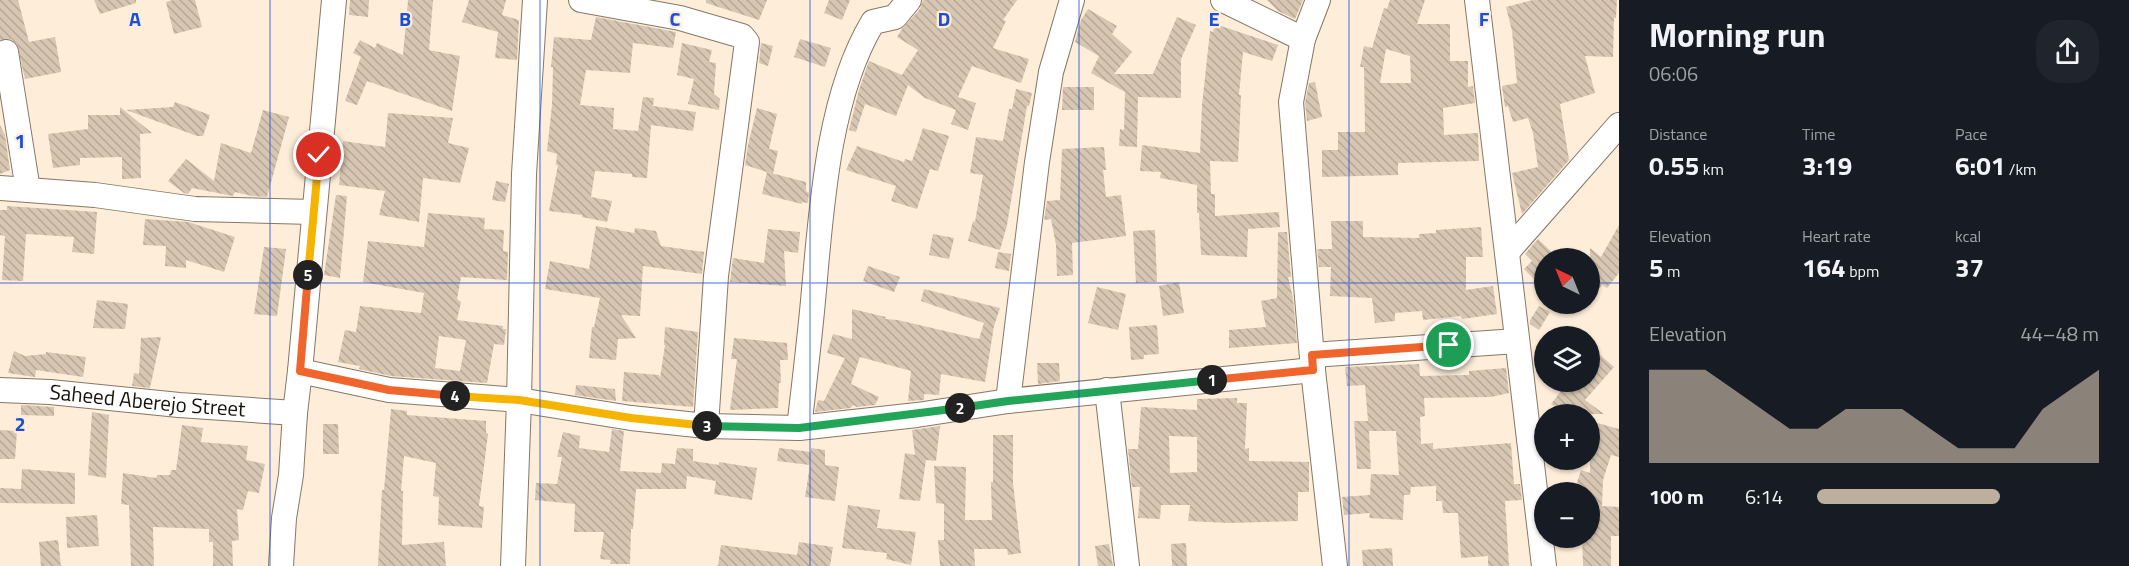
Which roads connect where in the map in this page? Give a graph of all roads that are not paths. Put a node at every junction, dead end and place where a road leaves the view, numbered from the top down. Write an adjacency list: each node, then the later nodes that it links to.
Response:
1 (334, 0): 15 (street)
2 (535, 0): 22 (street)
3 (581, 0): 9 (street)
4 (909, 0): 26 (street)
5 (1072, 0): 23 (street)
6 (1223, 0): 10 (street)
7 (1318, 0): 10 (street)
8 (1477, 0): 16 (street)
9 (684, 9): 25 (street)
10 (1303, 39): 18 (street)
11 (6, 52): 14 (street)
12 (1619, 125): 16 (street)
13 (0, 188): 14 (street)
14 (28, 190): 15 (street)
15 (313, 212): 19 (street)
16 (1509, 250): 17 (street)
17 (1517, 341): 18 (street); 31 (street)
18 (1313, 362): 21 (street); 30 (street)
19 (300, 371): 22 (street); 24 (street)
20 (0, 390): 24 (street, Saheed Aberejo Street)
21 (1107, 390): 23 (street); 29 (street)
22 (519, 400): 25 (street); 28 (street)
23 (1008, 401): 26 (street)
24 (295, 413): 27 (street)
25 (706, 426): 26 (street)
26 (799, 428)
27 (281, 566)
28 (513, 566)
29 (1127, 566)
30 (1335, 566)
31 (1544, 566)

